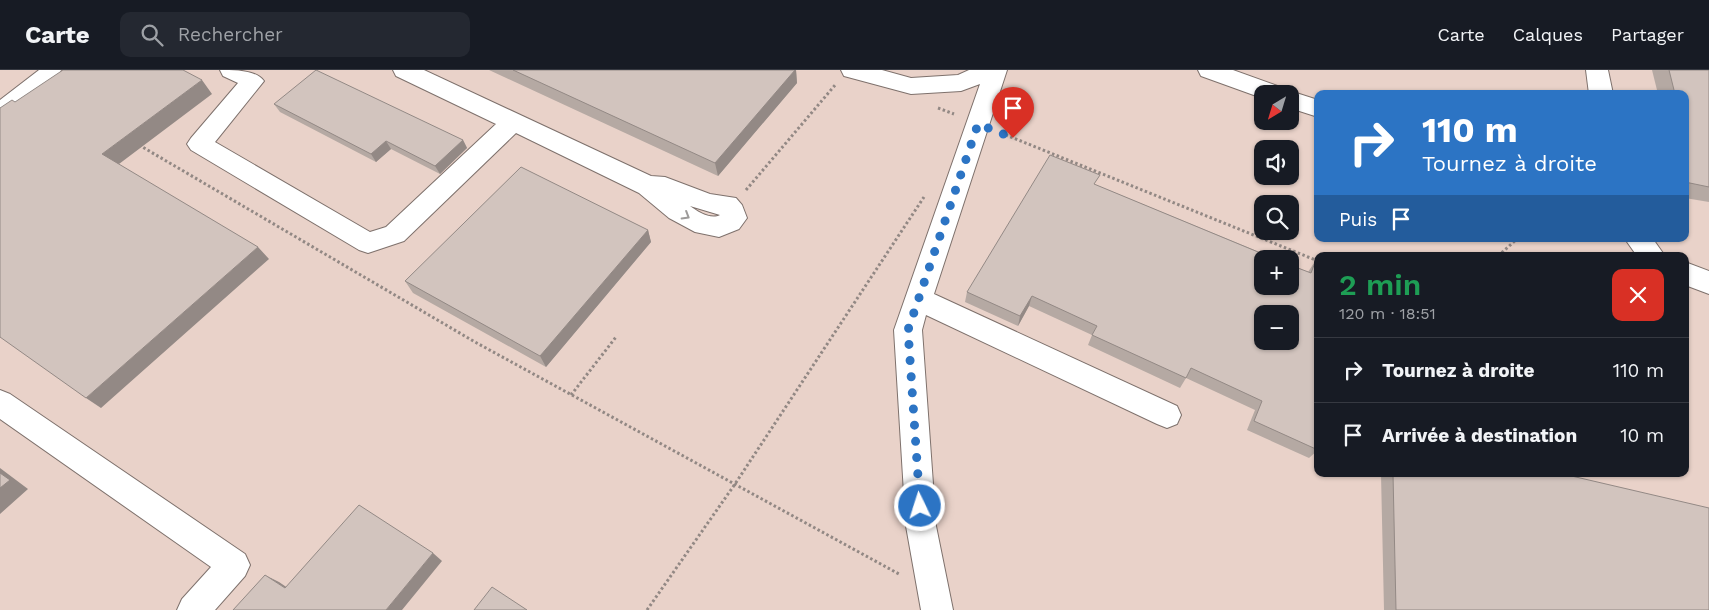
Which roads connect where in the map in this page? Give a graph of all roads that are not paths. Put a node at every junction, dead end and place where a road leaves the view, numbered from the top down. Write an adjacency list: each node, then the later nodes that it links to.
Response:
1 (50, 70): 13 (lane)
2 (231, 70): 14 (lane)
3 (404, 70): 14 (lane)
4 (988, 70): 8 (lane)
5 (996, 70): 20 (lane)
6 (1209, 70): 9 (lane)
7 (1597, 70): 10 (lane)
8 (844, 76)
9 (1254, 86)
10 (1600, 90)
11 (1299, 102): 12 (lane)
12 (1314, 108)
13 (0, 112)
14 (513, 122): 15 (lane)
15 (733, 212)
16 (1640, 242): 17 (lane)
17 (1649, 252)
18 (1689, 275): 19 (lane)
19 (1709, 283)
20 (918, 299): 22 (lane); 23 (lane)
21 (0, 404): 24 (lane)
22 (1167, 415)
23 (934, 597)
24 (193, 610)

